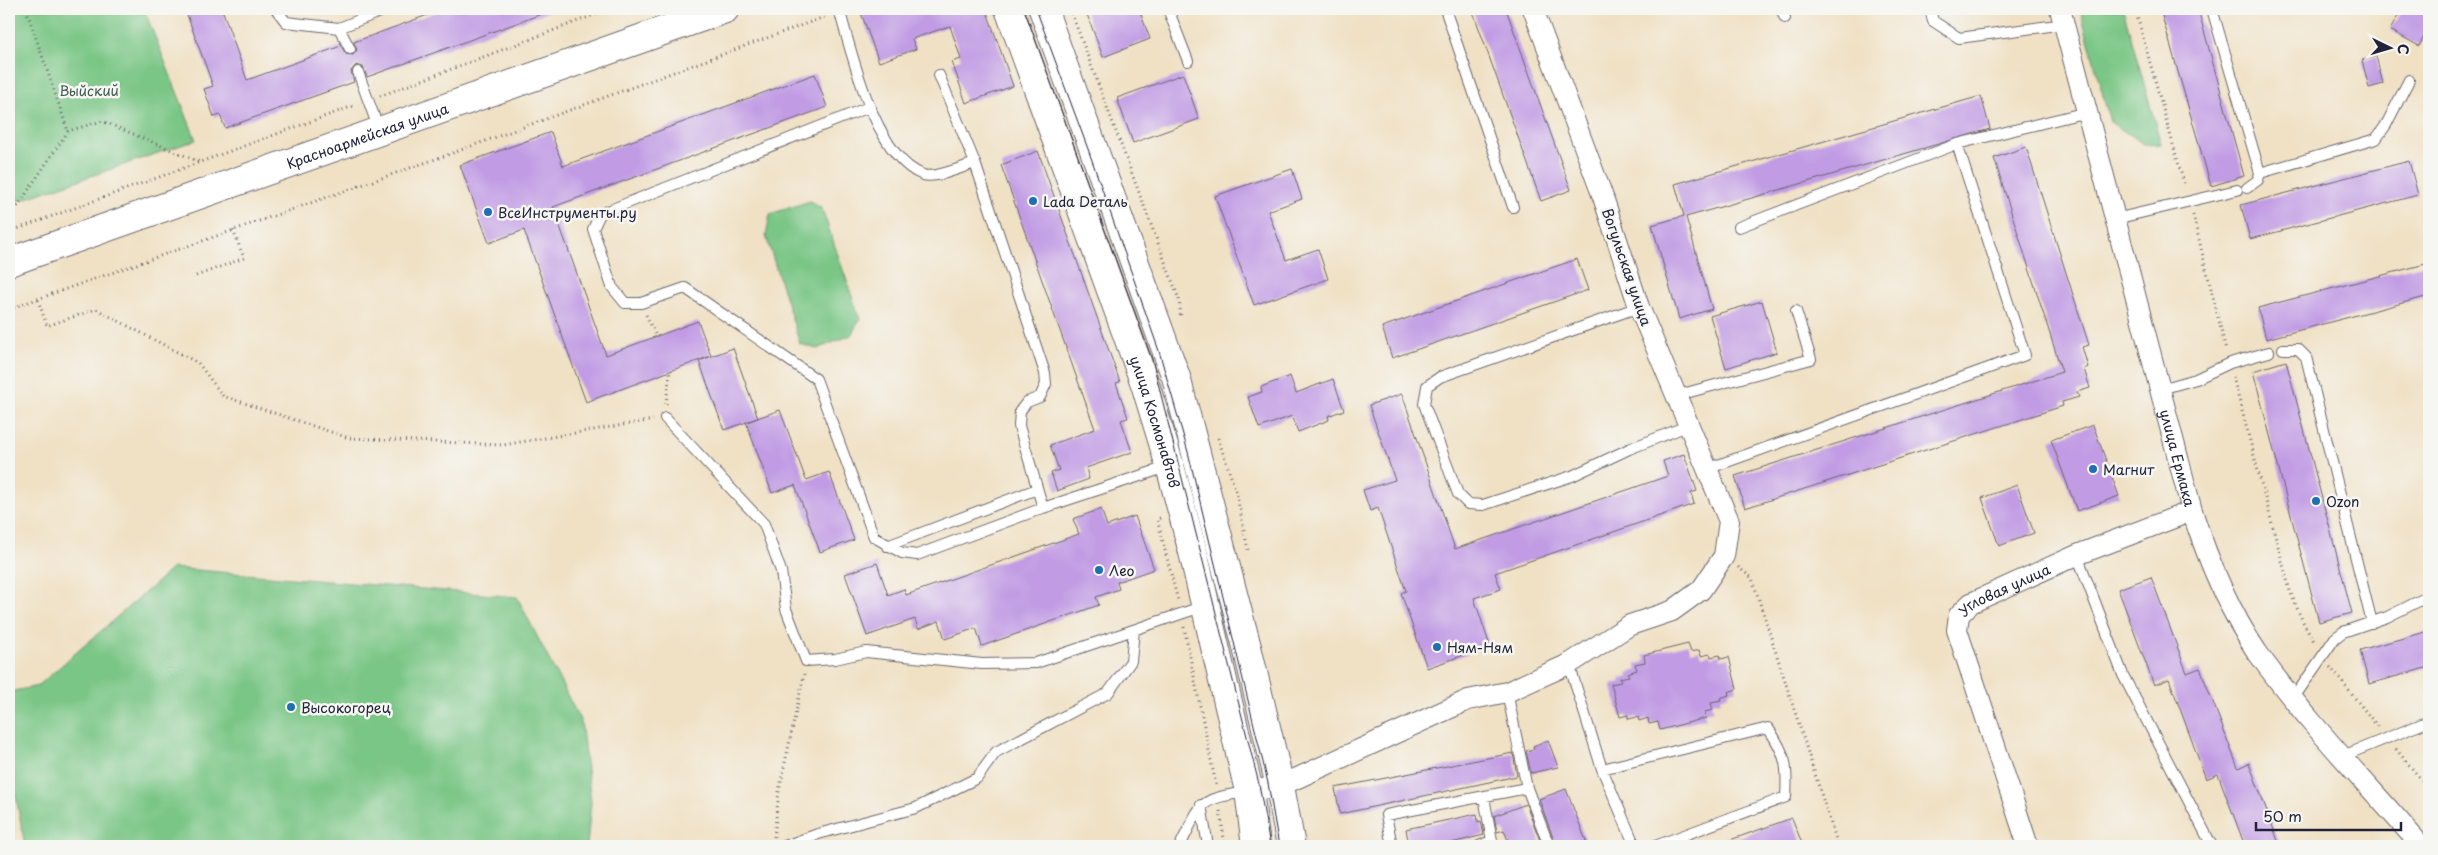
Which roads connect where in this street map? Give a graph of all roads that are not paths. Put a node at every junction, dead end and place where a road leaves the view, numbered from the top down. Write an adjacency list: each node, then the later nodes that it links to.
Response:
1 (276, 9): 13 (lane)
2 (387, 9): 13 (lane)
3 (725, 9): 21 (main road, Красноармейская улица)
4 (1010, 9): 39 (main road, улица Космонавтов)
5 (1043, 9): 56 (main road)
6 (1168, 9): 15 (lane)
7 (1445, 9): 27 (lane)
8 (1533, 9): 31 (street, Вогульская улица)
9 (1930, 9): 12 (lane)
10 (2212, 9): 24 (lane)
11 (840, 10): 19 (lane)
12 (2062, 16): 20 (street, улица Ермака)
13 (339, 28): 14 (lane)
14 (350, 49)
15 (1188, 62)
16 (358, 72): 21 (lane)
17 (939, 75): 23 (lane)
18 (2408, 80): 24 (lane)
19 (869, 107): 23 (lane); 44 (lane)
20 (2087, 112): 22 (lane); 28 (street, улица Ермака)
21 (379, 131): 30 (main road, Красноармейская улица)
22 (1957, 144): 29 (lane); 40 (lane)
23 (975, 163): 41 (lane)
24 (2260, 173): 25 (lane)
25 (2248, 188)
26 (2237, 190): 28 (lane)
27 (1513, 207)
28 (2115, 219): 35 (street, улица Ермака)
29 (1739, 227)
30 (9, 262)
31 (1639, 307): 36 (street, Вогульская улица); 38 (lane)
32 (1796, 311): 36 (lane)
33 (2283, 349): 48 (lane)
34 (2269, 352): 35 (lane)
35 (2161, 388): 43 (street, улица Ермака)
36 (1676, 396): 38 (street, Вогульская улица)
37 (665, 418): 49 (lane)
38 (1687, 426): 40 (street, Вогульская улица)
39 (1170, 466): 42 (lane); 47 (main road, улица Космонавтов)
40 (1707, 469): 50 (street, Вогульская улица)
41 (1038, 489): 42 (lane); 44 (lane)
42 (1043, 508): 44 (lane)
43 (2192, 511): 45 (street, Угловая улица); 52 (street, улица Ермака)
44 (887, 546)
45 (2077, 555): 73 (street, Угловая улица); 74 (lane)
46 (2429, 596): 48 (lane)
47 (1193, 610): 49 (lane); 58 (main road, улица Космонавтов)
48 (2372, 623): 52 (lane)
49 (1134, 630): 63 (lane)
50 (1569, 664): 51 (street); 55 (lane)
51 (1507, 692): 56 (street); 57 (lane)
52 (2293, 699): 54 (street, улица Ермака)
53 (2429, 721): 54 (lane)
54 (2343, 756): 61 (street, улица Ермака)
55 (1602, 769): 71 (lane); 72 (lane)
56 (1280, 786): 58 (street); 67 (main road)
57 (1526, 788): 59 (lane); 70 (lane)
58 (1249, 792): 60 (lane); 66 (main road, улица Космонавтов)
59 (1484, 796): 62 (lane); 68 (lane)
60 (1201, 804): 64 (lane); 65 (lane)
61 (2415, 843)
62 (1492, 844): 69 (lane)
63 (785, 846)
64 (1180, 846)
65 (1208, 846)
66 (1256, 846)
67 (1291, 846)
68 (1392, 846)
69 (1479, 846)
70 (1549, 846)
71 (1635, 846)
72 (1655, 846)
73 (2028, 846)
74 (2212, 846)

